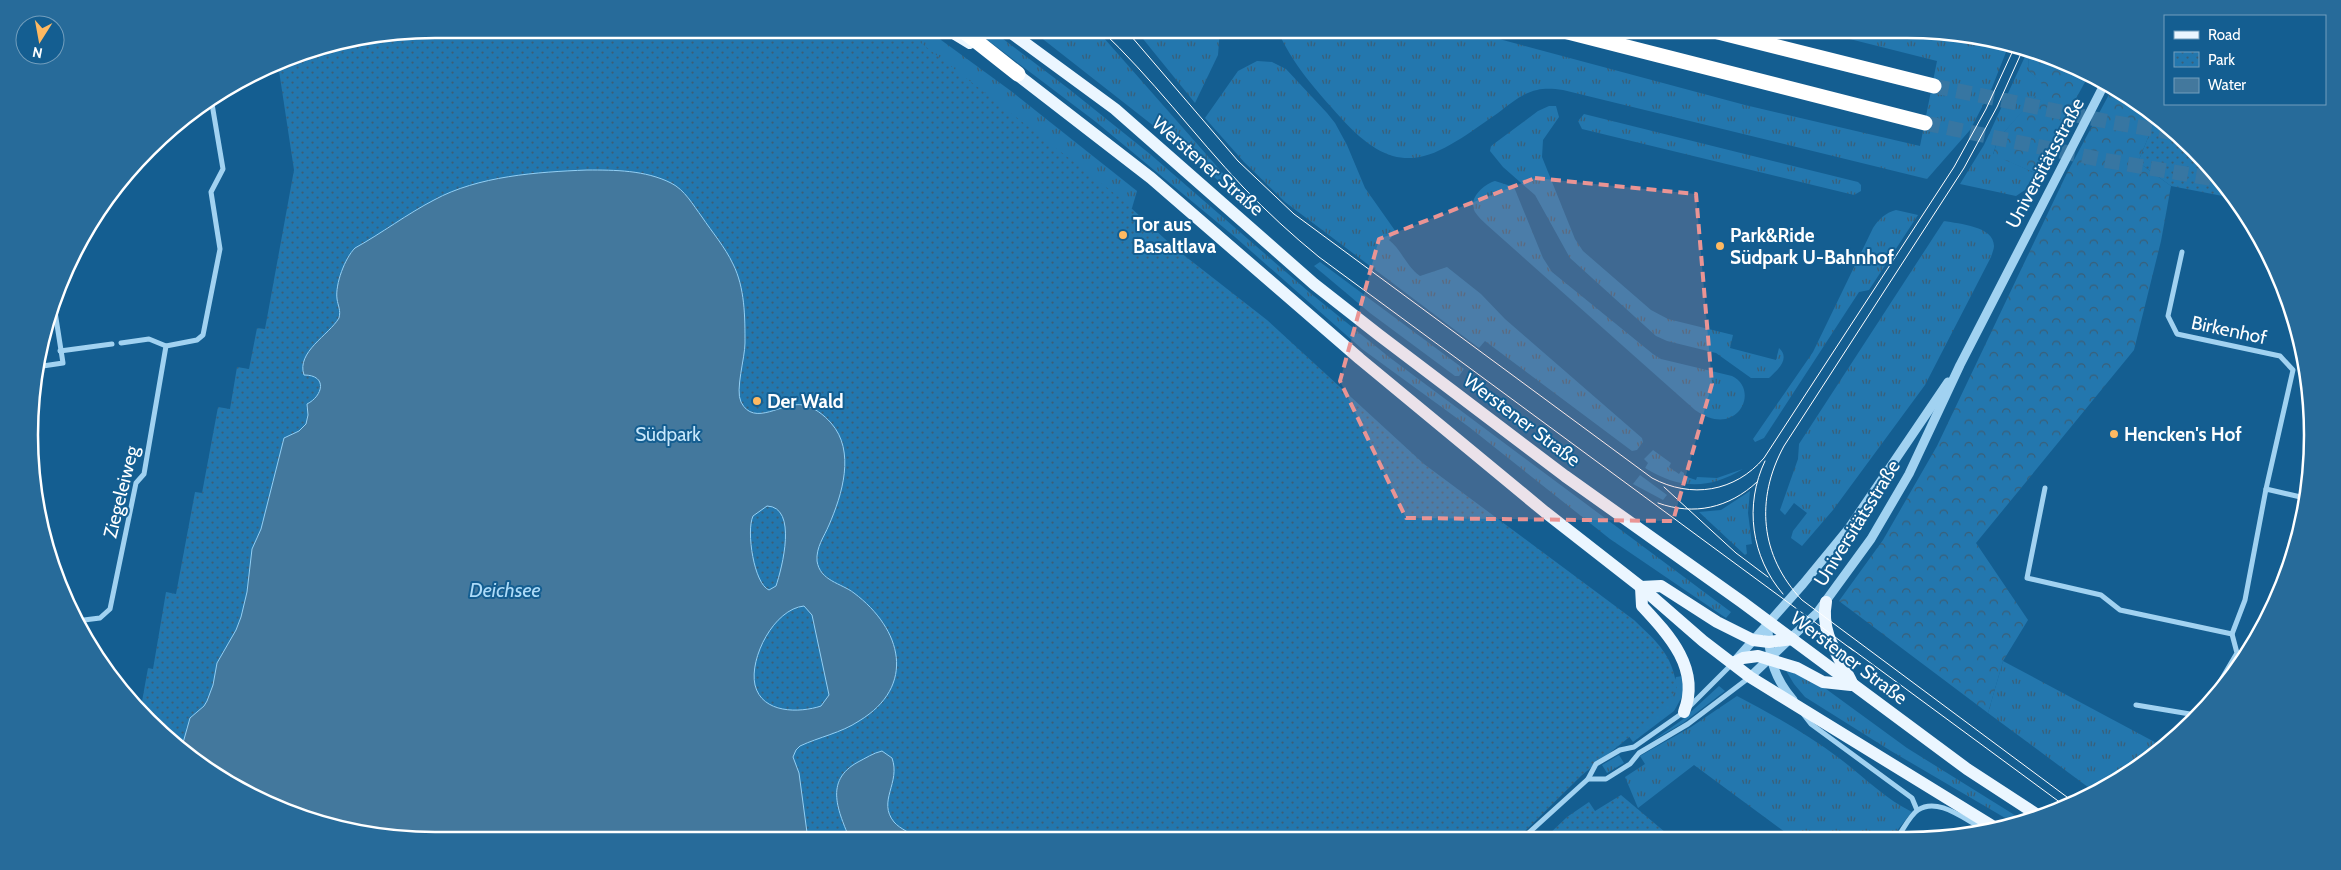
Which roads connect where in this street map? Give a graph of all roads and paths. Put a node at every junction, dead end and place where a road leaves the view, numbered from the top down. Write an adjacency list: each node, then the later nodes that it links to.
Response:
1 (961, 38): 6 (main road)
2 (972, 38): 6 (highway)
3 (1018, 38): 25 (main road, Werstener Straße)
4 (1591, 38): 10 (highway)
5 (1742, 38): 7 (highway)
6 (1018, 74): 22 (main road)
7 (1934, 86)
8 (2102, 89): 17 (street, Universitätsstraße)
9 (212, 105): 15 (street)
10 (1925, 123)
11 (2182, 252): 20 (street, Birkenhof)
12 (56, 318): 16 (street)
13 (121, 343): 15 (street)
14 (112, 344): 16 (street)
15 (166, 346): 24 (street, Ziegeleiweg)
16 (60, 351): 18 (street)
17 (1960, 365): 23 (street, Universitätsstraße); 25 (street, Universitätsstraße)
18 (44, 366)
19 (2045, 488): 26 (street)
20 (2266, 488): 21 (street); 26 (street, Birkenhof)
21 (2299, 496)
22 (1642, 587): 28 (main road); 32 (main road); 37 (main road)
23 (1826, 602): 27 (street, Universitätsstraße); 34 (main road)
24 (83, 620)
25 (1768, 622): 27 (main road, Werstener Straße); 28 (street, Universitätsstraße); 29 (street)
26 (2232, 634): 31 (street, Birkenhof)
27 (1792, 639): 29 (main road); 30 (street, Universitätsstraße); 34 (main road, Werstener Straße)
28 (1753, 640): 29 (main road); 32 (street, Universitätsstraße)
29 (1769, 642): 30 (street)
30 (1771, 659): 32 (main road); 33 (street, Universitätsstraße); 34 (main road); 36 (street)
31 (2233, 662)
32 (1733, 663): 33 (main road); 37 (street)
33 (1750, 677): 36 (main road); 40 (street)
34 (1853, 685): 43 (main road, Werstener Straße)
35 (2136, 705): 38 (street)
36 (1799, 707): 42 (street); 44 (main road)
37 (1684, 712): 39 (street)
38 (2189, 714)
39 (1634, 748): 40 (street); 41 (street)
40 (1639, 754): 41 (street)
41 (1588, 779): 46 (street)
42 (1917, 810): 45 (street); 47 (street)
43 (2032, 812)
44 (1989, 824)
45 (1978, 826)
46 (1530, 832)
47 (1901, 832)

